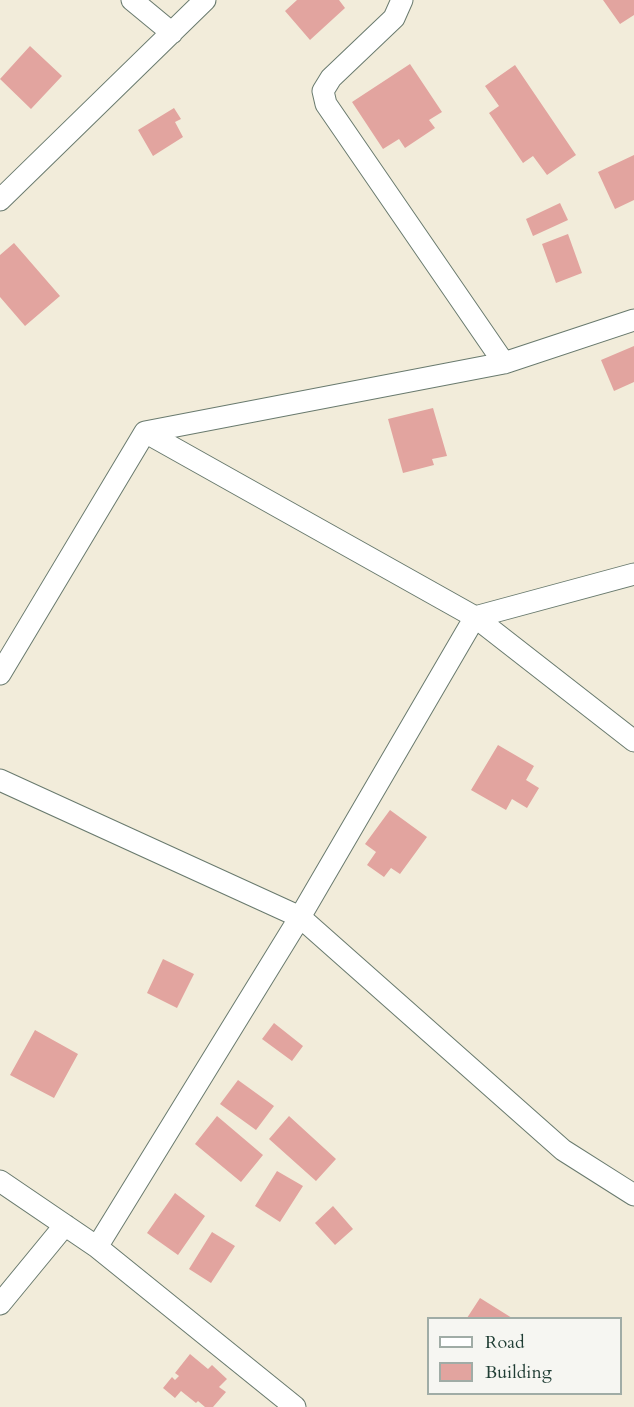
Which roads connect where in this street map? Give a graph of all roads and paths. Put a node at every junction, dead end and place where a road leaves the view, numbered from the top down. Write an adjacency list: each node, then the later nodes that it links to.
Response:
1 (132, 0): 4 (street)
2 (205, 0): 4 (street)
3 (402, 0): 7 (street)
4 (172, 33): 5 (street)
5 (0, 200)
6 (634, 320): 7 (street)
7 (504, 363): 8 (street)
8 (145, 432): 10 (street); 11 (street)
9 (634, 574): 10 (street)
10 (475, 617): 12 (street); 14 (street)
11 (0, 674)
12 (634, 741)
13 (0, 780): 14 (street)
14 (300, 917): 16 (street); 18 (street)
15 (0, 1181): 17 (street)
16 (634, 1195)
17 (65, 1225): 18 (street); 19 (street)
18 (97, 1247): 20 (street)
19 (0, 1304)
20 (295, 1407)

